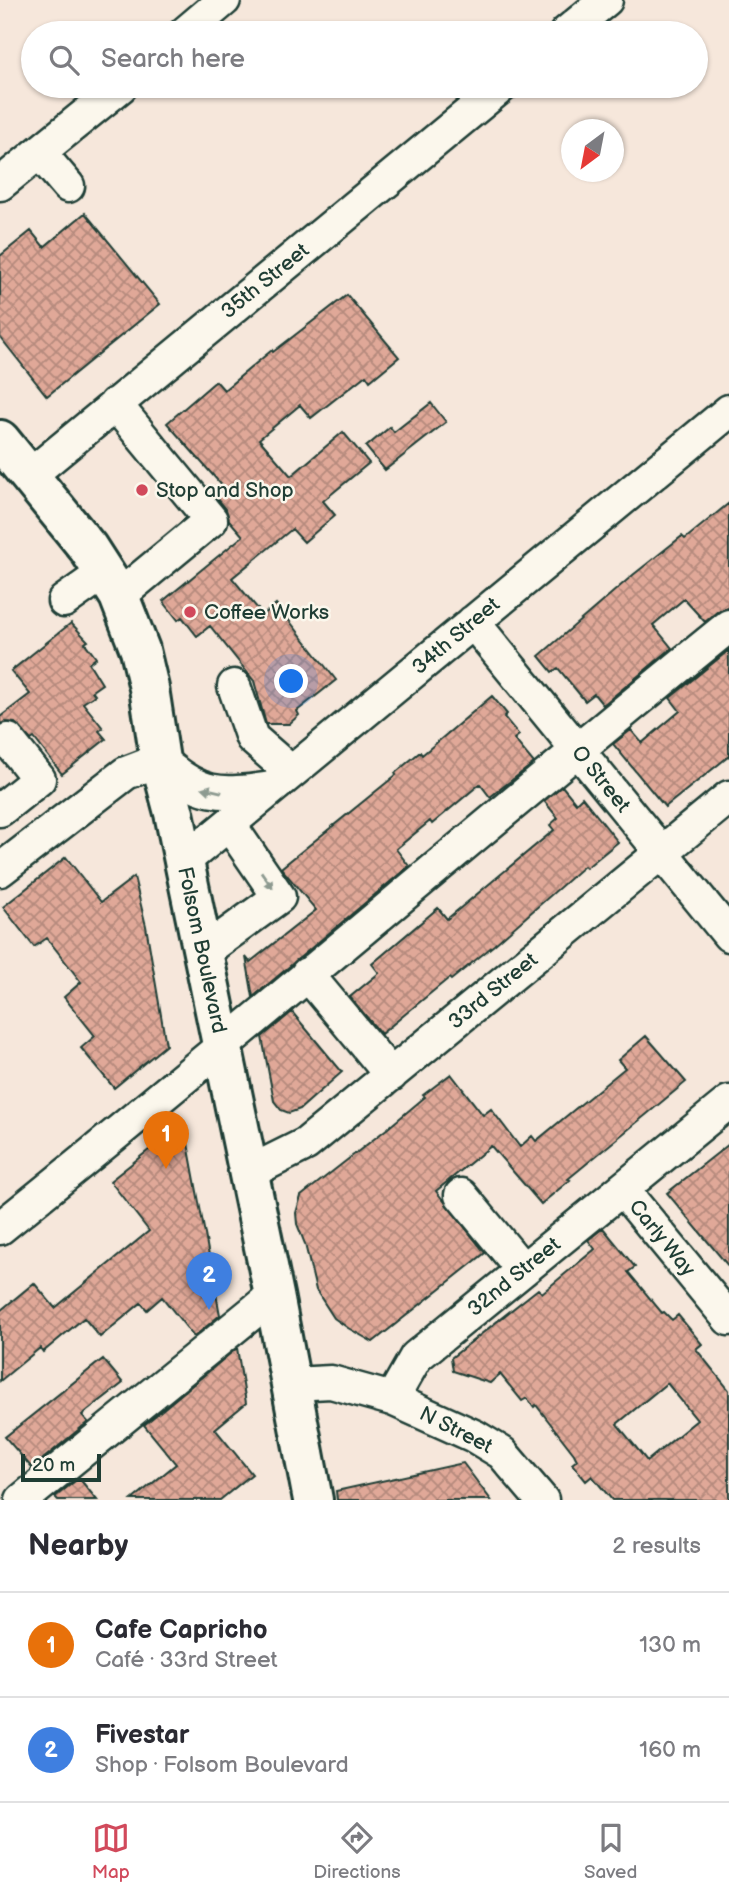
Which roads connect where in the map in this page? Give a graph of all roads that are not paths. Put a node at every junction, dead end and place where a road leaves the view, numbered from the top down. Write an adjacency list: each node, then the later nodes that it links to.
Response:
1 (225, 0): 3 (street)
2 (606, 0): 4 (street)
3 (199, 21)
4 (581, 21)
5 (106, 98): 7 (street)
6 (487, 98): 10 (street, 35th Street)
7 (40, 153): 8 (street); 9 (street)
8 (0, 184)
9 (68, 186)
10 (115, 404): 13 (street, 35th Street); 14 (street)
11 (729, 411): 16 (street, 34th Street)
12 (0, 440): 13 (main road, Folsom Boulevard)
13 (29, 476): 14 (main road, Folsom Boulevard)
14 (112, 584): 15 (street); 21 (main road, Folsom Boulevard)
15 (64, 601)
16 (473, 622): 20 (street, O Street); 23 (street, 34th Street)
17 (729, 626): 20 (street)
18 (234, 687): 23 (street)
19 (8, 740): 22 (street)
20 (576, 750): 28 (street, O Street); 33 (street)
21 (160, 760): 23 (street, one-way to 21); 26 (street); 29 (main road, Folsom Boulevard)
22 (39, 779): 25 (street); 26 (street)
23 (281, 780): 27 (street, 34th Street)
24 (729, 797): 28 (street, 33rd Street)
25 (0, 810)
26 (68, 816): 30 (street)
27 (229, 824): 29 (street, 34th Street); 32 (street, one-way to 32)
28 (662, 852): 31 (street, O Street); 35 (street, 33rd Street)
29 (184, 861): 32 (main road, Folsom Boulevard)
30 (0, 870)
31 (729, 935)
32 (202, 953): 34 (main road, Folsom Boulevard)
33 (307, 974): 34 (street); 35 (street)
34 (222, 1045): 37 (main road, Folsom Boulevard); 40 (street)
35 (391, 1075): 37 (street, 33rd Street)
36 (729, 1102): 38 (street, 32nd Street)
37 (248, 1173): 42 (main road, Folsom Boulevard)
38 (622, 1189): 41 (street, 32nd Street); 43 (street, Carly Way)
39 (461, 1195): 41 (street)
40 (0, 1228)
41 (523, 1270): 45 (street, 32nd Street)
42 (274, 1294): 44 (main road, Folsom Boulevard); 47 (street)
43 (729, 1319)
44 (292, 1384): 45 (street); 46 (main road, Folsom Boulevard)
45 (392, 1399): 48 (street, N Street)
46 (304, 1494)
47 (22, 1500)
48 (542, 1500)

